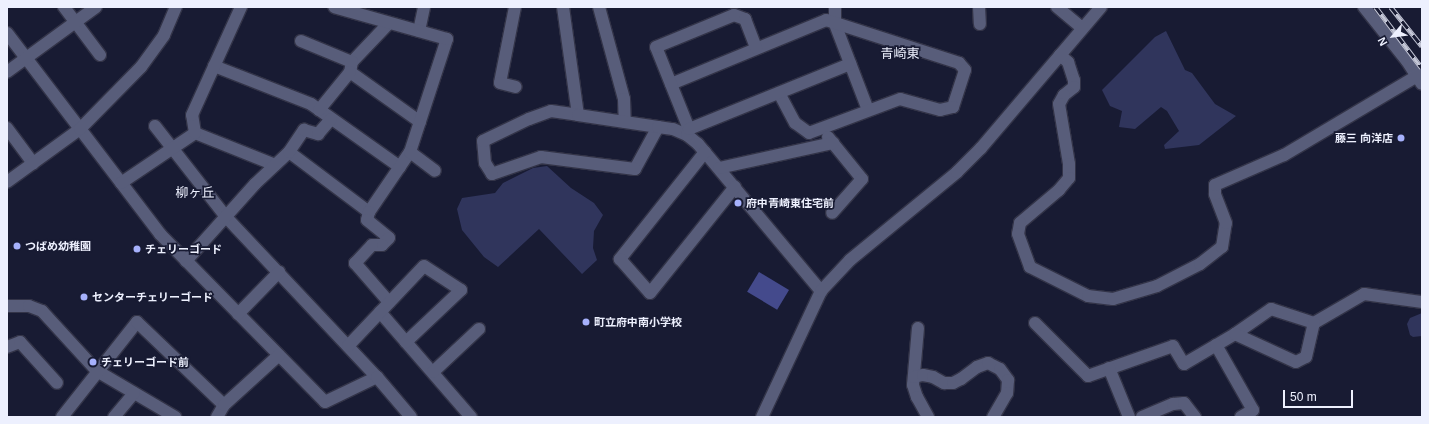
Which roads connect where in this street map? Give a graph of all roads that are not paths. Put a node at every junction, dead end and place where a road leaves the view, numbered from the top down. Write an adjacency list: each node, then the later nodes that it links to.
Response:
1 (64, 7): 15 (street)
2 (96, 7): 15 (street)
3 (176, 7): 44 (street)
4 (241, 7): 28 (street)
5 (334, 7): 16 (street)
6 (424, 7): 20 (street)
7 (515, 7): 33 (street)
8 (563, 7): 37 (street)
9 (599, 7): 40 (street)
10 (835, 7): 17 (street)
11 (978, 7): 18 (street)
12 (1057, 7): 19 (street)
13 (1101, 7): 19 (street)
14 (1364, 7): 31 (street)
15 (76, 22): 24 (street); 26 (street)
16 (389, 23): 20 (street); 29 (street)
17 (835, 24): 23 (street); 27 (street); 36 (street)
18 (980, 24)
19 (1082, 28): 25 (street)
20 (419, 31): 39 (street)
21 (7, 33): 26 (street)
22 (301, 41): 29 (street)
23 (756, 48): 32 (street); 32 (street)
24 (100, 55)
25 (1060, 55): 31 (street); 66 (street)
26 (26, 58): 30 (street); 44 (street)
27 (850, 64): 34 (street); 36 (street)
28 (214, 66): 35 (street); 47 (street)
29 (351, 67): 35 (street); 39 (street)
30 (7, 72)
31 (1420, 78)
32 (671, 84): 46 (street)
33 (516, 87)
34 (779, 93): 45 (street); 46 (street)
35 (320, 110): 38 (street)
36 (868, 110): 45 (street)
37 (578, 115): 40 (street); 42 (street)
38 (331, 119): 50 (street); 55 (street)
39 (420, 122): 51 (street)
40 (625, 122): 42 (street)
41 (156, 126): 49 (street)
42 (658, 127): 46 (street)
43 (7, 128): 53 (street)
44 (80, 129): 53 (street); 59 (street)
45 (821, 129): 48 (street)
46 (688, 132): 52 (street)
47 (195, 133): 49 (street); 54 (street)
48 (833, 143): 56 (street); 62 (street)
49 (172, 148): 59 (street); 63 (street)
50 (288, 152): 54 (street); 61 (street)
51 (410, 152): 55 (street); 57 (street)
52 (705, 152): 56 (street); 60 (street)
53 (34, 163): 58 (street)
54 (275, 165): 63 (street)
55 (400, 167): 61 (street)
56 (719, 168): 60 (street)
57 (435, 172)
58 (7, 182)
59 (121, 184): 64 (street)
60 (735, 187): 66 (street)
61 (369, 212): 67 (street)
62 (832, 213)
63 (226, 217): 64 (street); 65 (street)
64 (186, 261): 71 (street)
65 (279, 272): 71 (street); 79 (street)
66 (821, 291): 96 (street)
67 (389, 302): 70 (street); 77 (street)
68 (1422, 302): 72 (street)
69 (7, 306): 83 (street)
70 (380, 312): 77 (street); 79 (street)
71 (238, 314): 81 (street)
72 (1314, 322): 76 (street); 76 (street)
73 (1035, 323): 82 (street)
74 (479, 328): 84 (street)
75 (918, 328): 85 (street)
76 (1235, 334): 78 (street)
77 (406, 342): 84 (street)
78 (1216, 345): 82 (street); 102 (street)
79 (348, 346): 86 (street)
80 (7, 347): 87 (street)
81 (279, 355): 86 (street); 89 (street)
82 (1109, 368): 99 (street)
83 (97, 371): 88 (street); 89 (street); 90 (street)
84 (433, 372): 95 (street)
85 (914, 376): 97 (street); 98 (street)
86 (377, 377): 94 (street)
87 (57, 383)
88 (134, 393): 91 (street); 92 (street)
89 (224, 405): 93 (street)
90 (62, 417)
91 (114, 417)
92 (176, 417)
93 (217, 417)
94 (411, 417)
95 (470, 417)
96 (762, 417)
97 (928, 417)
98 (992, 417)
99 (1129, 417)
100 (1142, 417): 101 (street)
101 (1195, 417)
102 (1241, 417)

